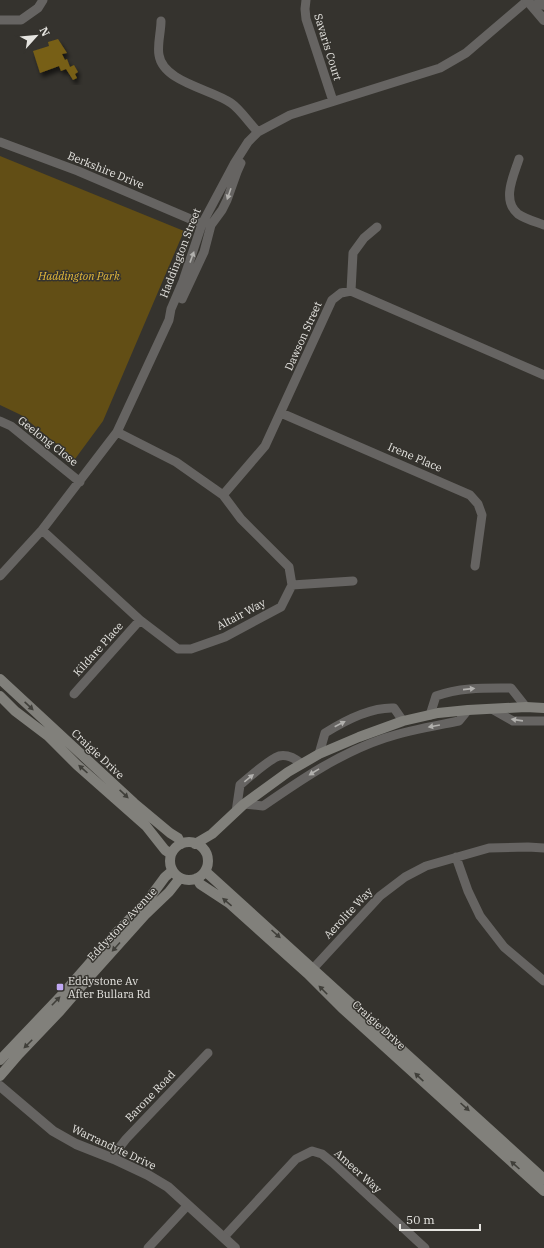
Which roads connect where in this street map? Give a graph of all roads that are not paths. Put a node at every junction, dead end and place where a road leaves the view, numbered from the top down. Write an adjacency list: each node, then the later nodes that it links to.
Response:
1 (43, 0): 6 (street)
2 (306, 0): 9 (street, Savaris Court)
3 (527, 0): 7 (street); 9 (street, Haddington Street)
4 (539, 0): 5 (street)
5 (544, 5)
6 (0, 20)
7 (544, 20)
8 (162, 21): 11 (street)
9 (333, 100): 10 (street, Haddington Street)
10 (270, 125): 11 (street, Haddington Street); 18 (street, one-way to 18)
11 (258, 132): 14 (street, Haddington Street)
12 (0, 142): 14 (street, Berkshire Drive)
13 (519, 159): 15 (street)
14 (202, 224): 18 (street, Haddington Street, one-way to 14)
15 (544, 225)
16 (377, 227): 17 (street)
17 (351, 291): 19 (street); 20 (street, Dawson Street)
18 (169, 320): 22 (street, Haddington Street)
19 (544, 374)
20 (281, 413): 24 (street, Dawson Street); 26 (street, Irene Place)
21 (0, 421): 23 (street, Geelong Close)
22 (117, 432): 23 (street, Haddington Street); 24 (street)
23 (80, 482): 25 (street, Haddington Street)
24 (224, 495): 29 (street)
25 (42, 530): 27 (street, Haddington Street); 30 (street, Altair Way)
26 (475, 566)
27 (0, 576)
28 (353, 581): 29 (street)
29 (292, 585): 30 (street, Altair Way)
30 (140, 620): 32 (street, Kildare Place)
31 (0, 679): 46 (main road, Craigie Drive, one-way to 46)
32 (74, 694)
33 (0, 696): 49 (main road, Craigie Drive, one-way to 33)
34 (526, 707): 35 (main road); 36 (main road); 38 (street, one-way to 34)
35 (544, 708)
36 (492, 709): 37 (main road); 40 (street, one-way to 36)
37 (468, 710): 38 (main road); 43 (street, one-way to 43)
38 (430, 715): 39 (main road)
39 (403, 721): 41 (main road); 41 (street, one-way to 39)
40 (544, 722)
41 (320, 754): 42 (main road)
42 (302, 764): 43 (main road); 44 (street, one-way to 42)
43 (244, 804): 44 (main road)
44 (236, 812): 45 (main road)
45 (212, 834): 47 (main road); 51 (main road)
46 (181, 844): 47 (main road); 49 (main road)
47 (195, 844): 51 (main road)
48 (544, 848): 50 (street, Aerolite Way)
49 (171, 854): 52 (main road)
50 (456, 857): 56 (street, Aerolite Way); 57 (street)
51 (207, 860): 53 (main road)
52 (172, 871): 54 (main road); 59 (main road, Eddystone Avenue, one-way to 52)
53 (205, 871): 55 (main road); 56 (main road, Craigie Drive, one-way to 56)
54 (180, 878): 55 (main road); 60 (main road, Eddystone Avenue, one-way to 60)
55 (197, 878): 56 (main road, Craigie Drive, one-way to 55)
56 (311, 972): 63 (main road, Craigie Drive, one-way to 63); 64 (main road, Craigie Drive, one-way to 56)
57 (544, 982)
58 (208, 1053): 62 (street, Barone Road)
59 (0, 1060)
60 (0, 1076)
61 (0, 1086): 62 (street, Warrandyte Drive)
62 (114, 1159): 65 (street, Warrandyte Drive)
63 (544, 1179)
64 (544, 1191)
65 (187, 1206): 66 (street, Warrandyte Drive); 67 (street)
66 (224, 1238): 68 (street, Warrandyte Drive); 69 (street, Ameer Way)
67 (148, 1248)
68 (235, 1248)
69 (425, 1248)

